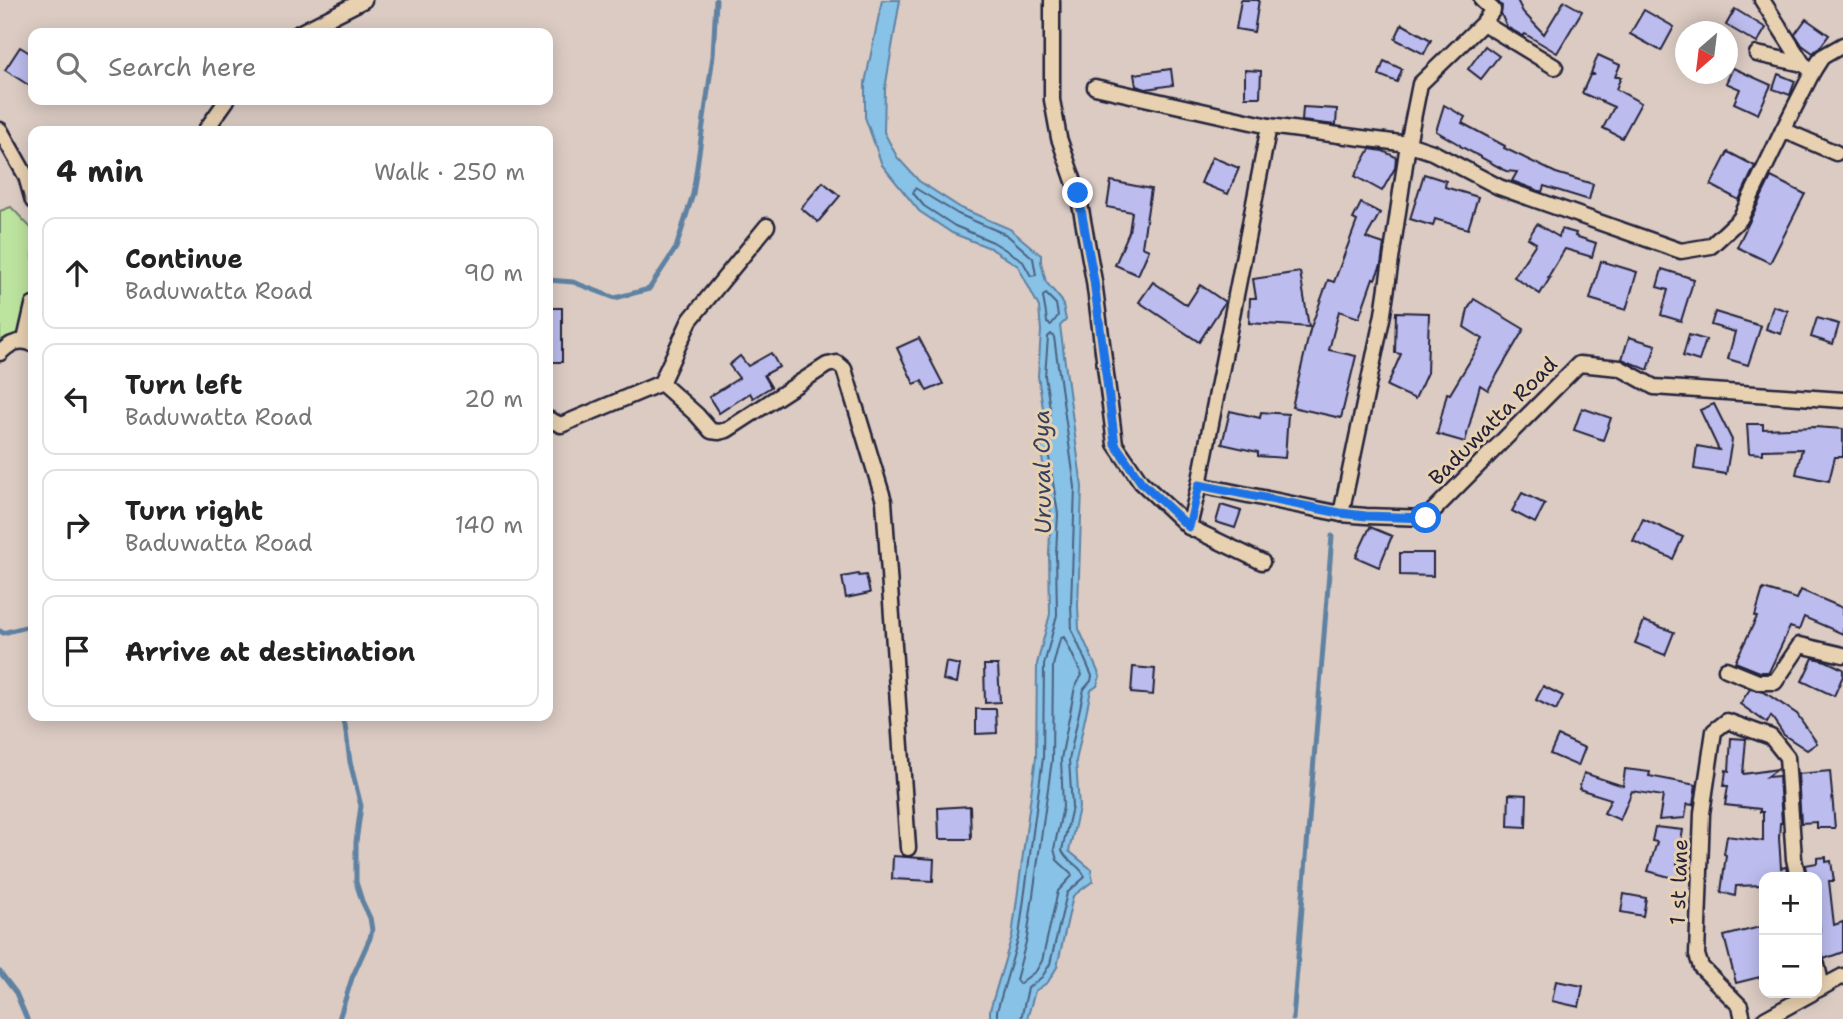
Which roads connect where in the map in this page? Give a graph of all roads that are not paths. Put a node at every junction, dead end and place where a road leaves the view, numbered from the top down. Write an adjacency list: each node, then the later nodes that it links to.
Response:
1 (364, 0): 6 (street)
2 (1052, 0): 28 (street)
3 (1482, 0): 5 (street)
4 (1762, 0): 10 (street)
5 (1483, 23): 9 (street); 17 (street)
6 (309, 28)
7 (1843, 45): 10 (street)
8 (1756, 54): 10 (street)
9 (1555, 67)
10 (1808, 68): 16 (street)
11 (1095, 87): 14 (street)
12 (223, 105): 13 (street)
13 (209, 126)
14 (1269, 126): 17 (street); 26 (street)
15 (0, 130): 19 (street)
16 (1783, 130): 17 (street); 18 (street)
17 (1407, 148): 27 (street)
18 (1836, 153)
19 (28, 183)
20 (767, 226): 23 (street)
21 (28, 342): 22 (street)
22 (0, 353)
23 (661, 383): 25 (street); 32 (street)
24 (1843, 400): 27 (street, Baduwatta Road)
25 (553, 421)
26 (1199, 485): 27 (street, Baduwatta Road); 28 (street)
27 (1340, 513)
28 (1189, 527): 29 (street)
29 (1262, 562)
30 (1843, 655): 31 (street)
31 (1726, 669)
32 (908, 848)
33 (1797, 872): 37 (street, 1 st lane)
34 (1843, 976): 35 (street)
35 (1822, 987)
36 (1803, 998): 38 (street)
37 (1743, 1019)
38 (1765, 1019)

